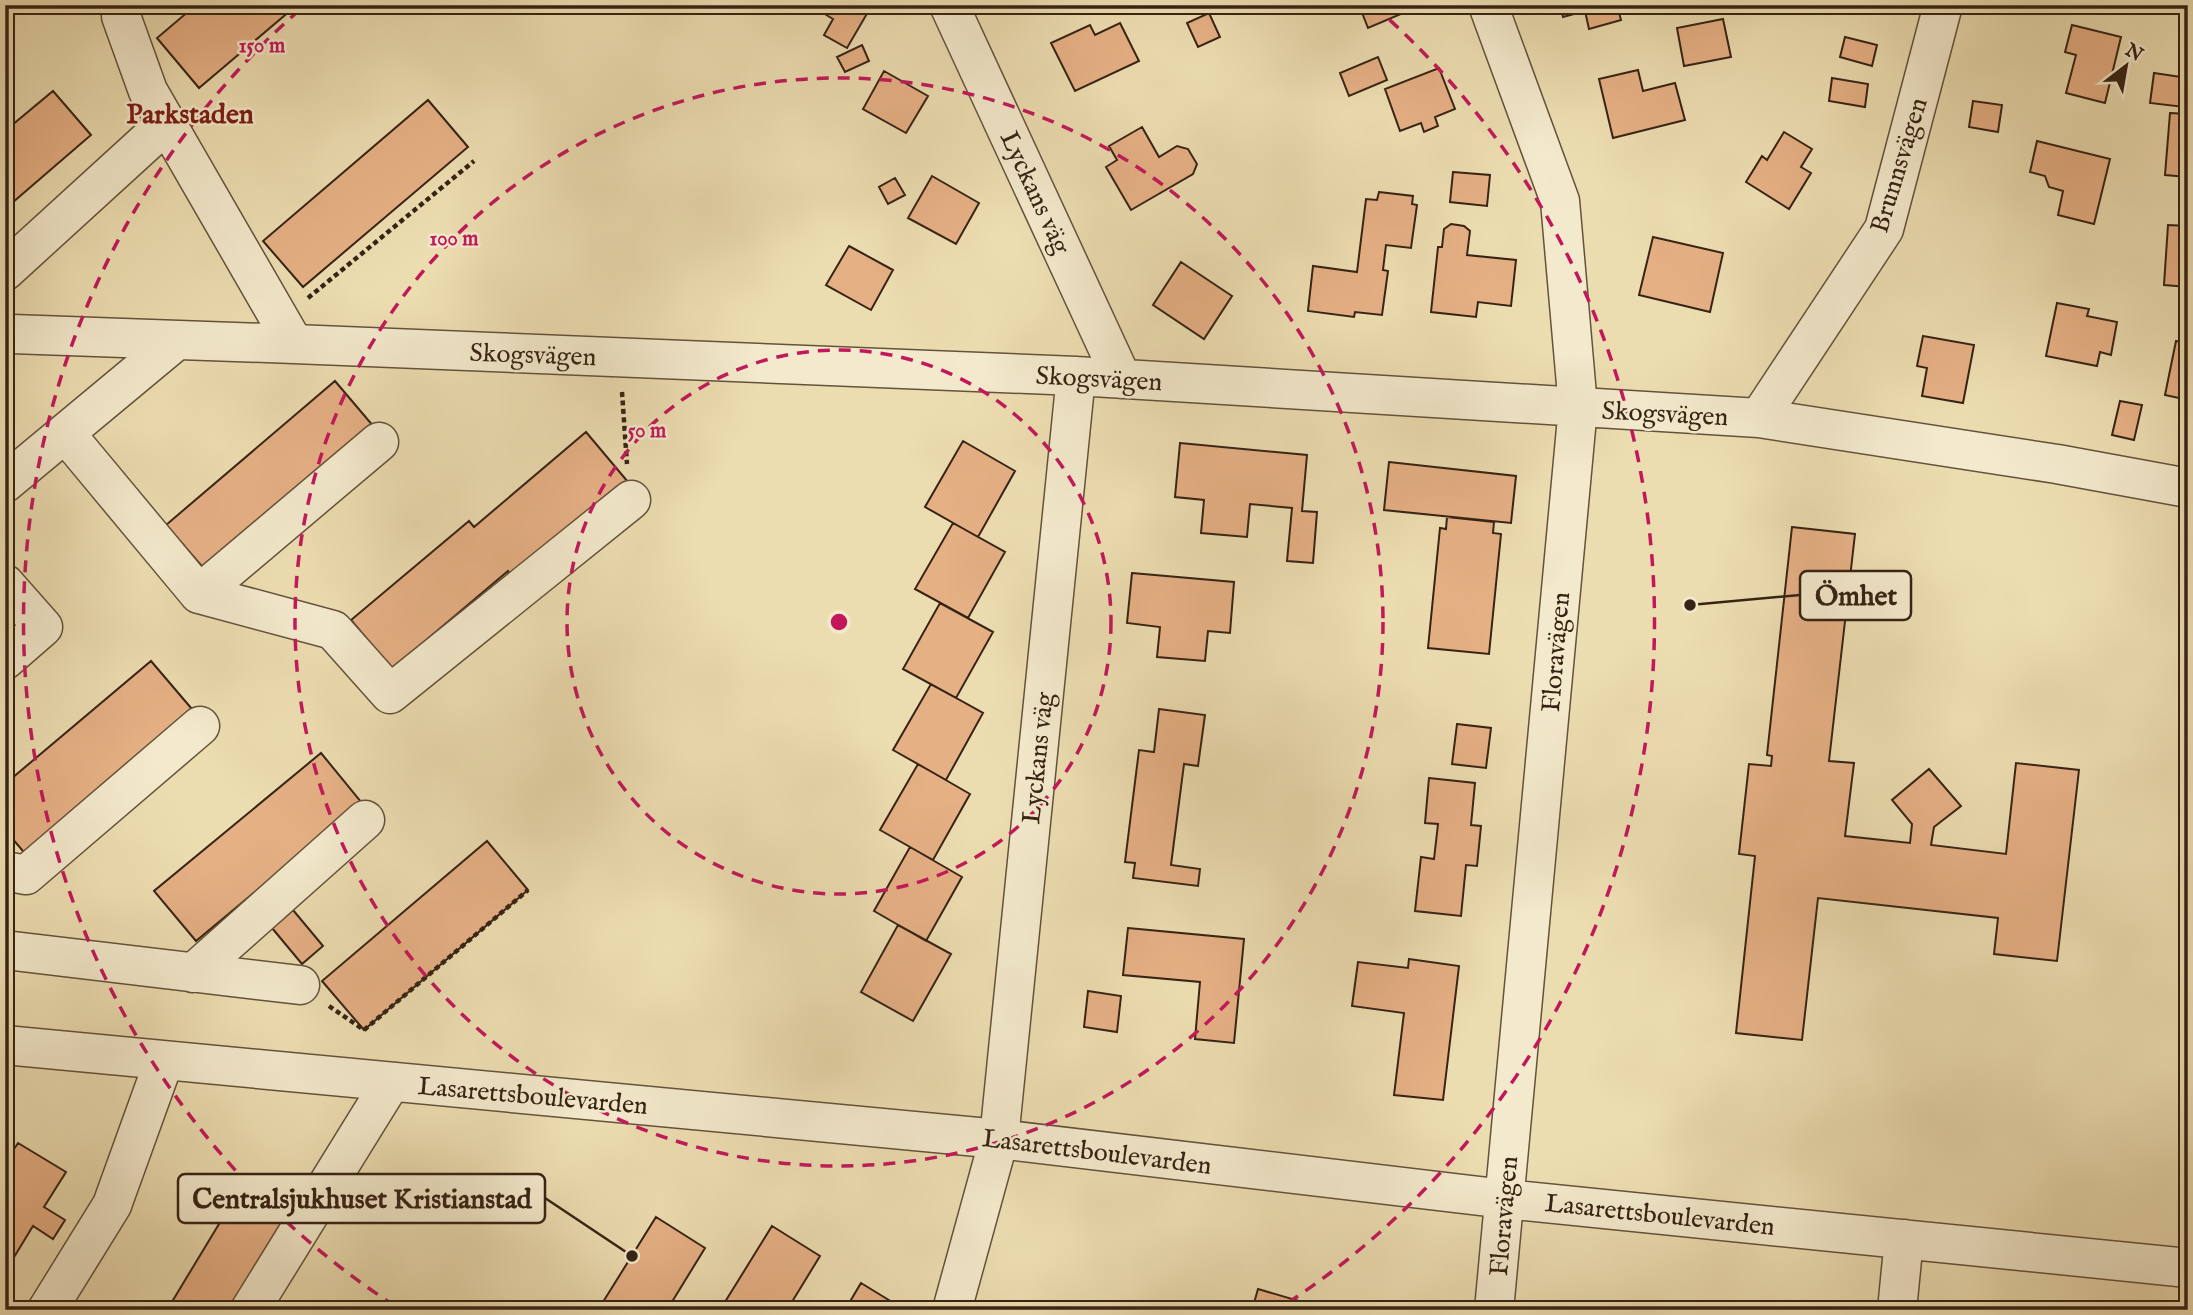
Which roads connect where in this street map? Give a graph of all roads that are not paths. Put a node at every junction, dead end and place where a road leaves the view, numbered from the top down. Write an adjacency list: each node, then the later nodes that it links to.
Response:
1 (950, 5): 11 (street, Lyckans väg)
2 (1488, 5): 12 (street, Floravägen)
3 (1943, 5): 13 (street, Brunnsvägen)
4 (121, 16): 5 (street)
5 (166, 124): 6 (street); 7 (street)
6 (5, 271)
7 (287, 332): 9 (street, Skogsvägen); 10 (street, Skogsvägen)
8 (5, 336): 9 (street, Skogsvägen)
9 (177, 340): 14 (street)
10 (1076, 376): 11 (street, Skogsvägen); 31 (street, Lyckans väg)
11 (1122, 379): 12 (street, Skogsvägen)
12 (1577, 407): 13 (street, Skogsvägen); 32 (street, Floravägen)
13 (1759, 418): 17 (street, Skogsvägen)
14 (65, 433): 16 (street); 20 (street)
15 (379, 442): 20 (street)
16 (5, 483)
17 (2188, 488)
18 (631, 500): 20 (street)
19 (5, 584): 21 (street)
20 (199, 594)
21 (5, 660)
22 (200, 726): 24 (street)
23 (365, 820): 26 (street)
24 (5, 871)
25 (5, 950): 26 (street)
26 (193, 972): 27 (street)
27 (300, 985)
28 (5, 1045): 29 (street, Lasarettsboulevarden)
29 (164, 1061): 30 (street, Lasarettsboulevarden); 35 (street)
30 (390, 1082): 31 (street, Lasarettsboulevarden); 36 (street)
31 (999, 1139): 32 (street, Lasarettsboulevarden); 37 (street, Lyckans väg)
32 (1505, 1199): 33 (street, Lasarettsboulevarden); 38 (street, Floravägen)
33 (1904, 1239): 34 (street, Lasarettsboulevarden); 39 (street)
34 (2188, 1268)
35 (47, 1310)
36 (250, 1310)
37 (952, 1310)
38 (1494, 1310)
39 (1897, 1310)

